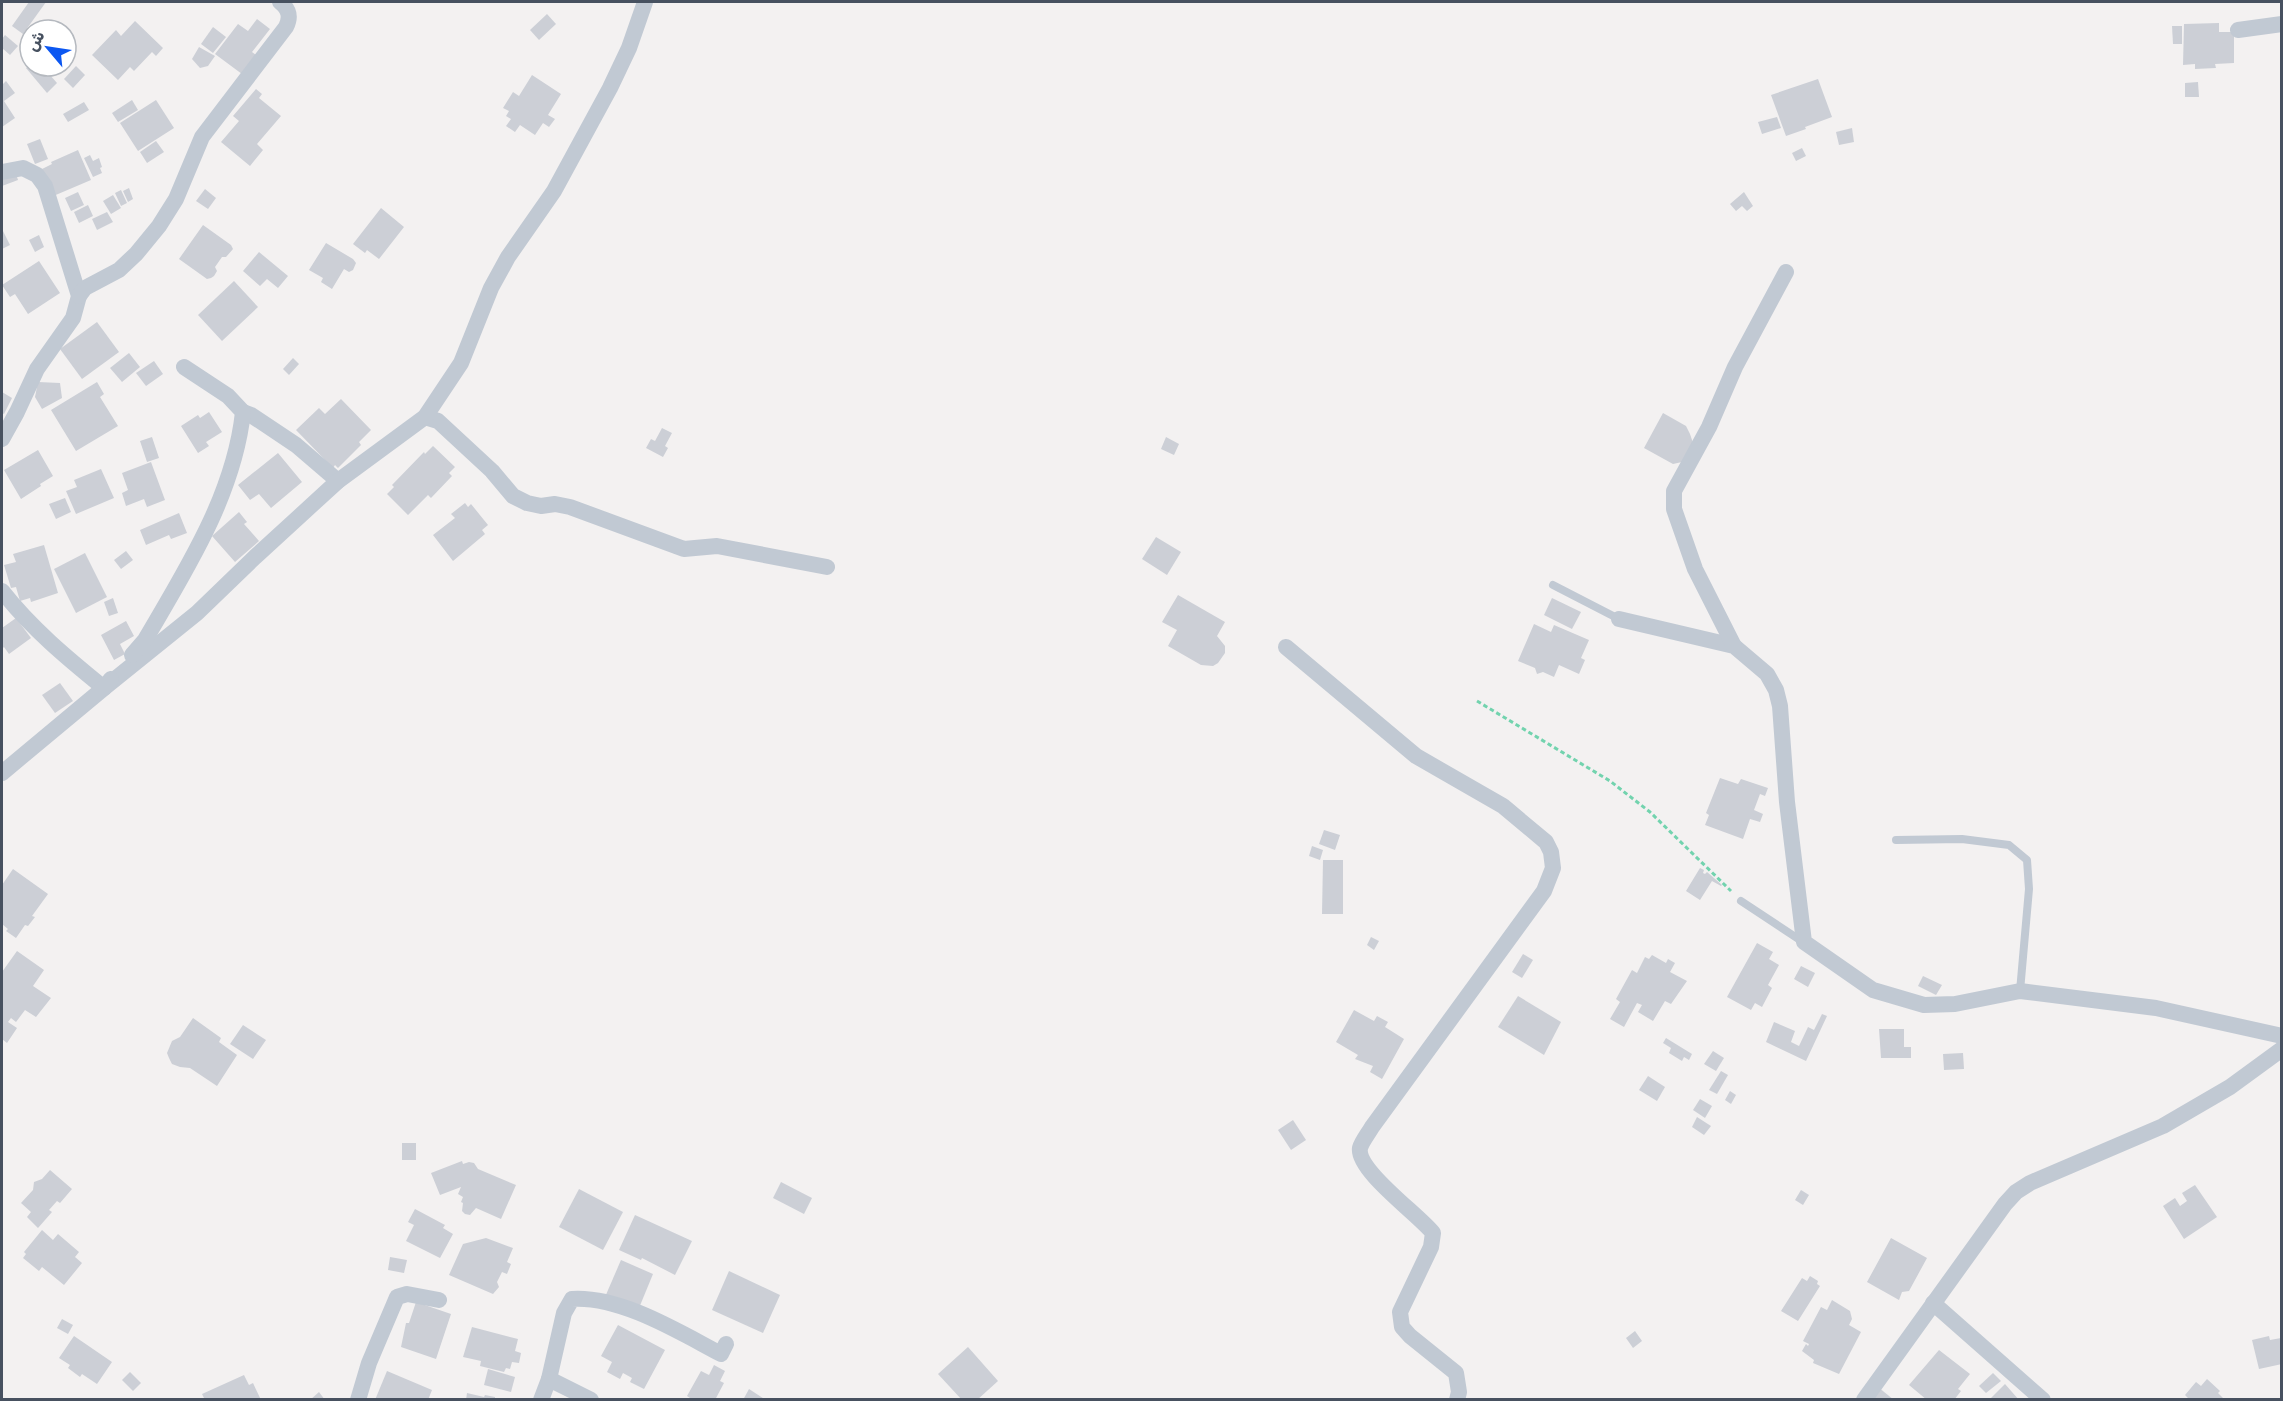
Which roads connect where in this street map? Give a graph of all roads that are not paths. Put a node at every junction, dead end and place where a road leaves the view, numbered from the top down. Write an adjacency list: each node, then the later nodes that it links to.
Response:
1 (280, 2): 7 (street)
2 (645, 2): 10 (street)
3 (2282, 24): 4 (street)
4 (2238, 30)
5 (2, 172): 7 (street)
6 (1786, 272): 17 (street)
7 (79, 296): 11 (street)
8 (184, 367): 9 (street)
9 (243, 412): 12 (street); 19 (street)
10 (425, 417): 12 (street); 13 (street)
11 (2, 439)
12 (338, 482): 19 (street)
13 (827, 567)
14 (1553, 585): 16 (lane)
15 (2, 591): 19 (street)
16 (1619, 619): 17 (street)
17 (1734, 646): 23 (street)
18 (1286, 647): 34 (street)
19 (104, 688): 20 (street)
20 (2, 773)
21 (1896, 840): 24 (lane)
22 (1741, 901): 23 (lane)
23 (1804, 942): 24 (street)
24 (2020, 992): 25 (street)
25 (2282, 1036)
26 (2282, 1049): 28 (street)
27 (439, 1300): 31 (street)
28 (1933, 1303): 35 (street); 36 (street)
29 (726, 1344): 30 (street)
30 (549, 1379): 32 (street); 33 (street)
31 (358, 1400)
32 (541, 1400)
33 (591, 1400)
34 (1457, 1400)
35 (1863, 1400)
36 (2043, 1400)

